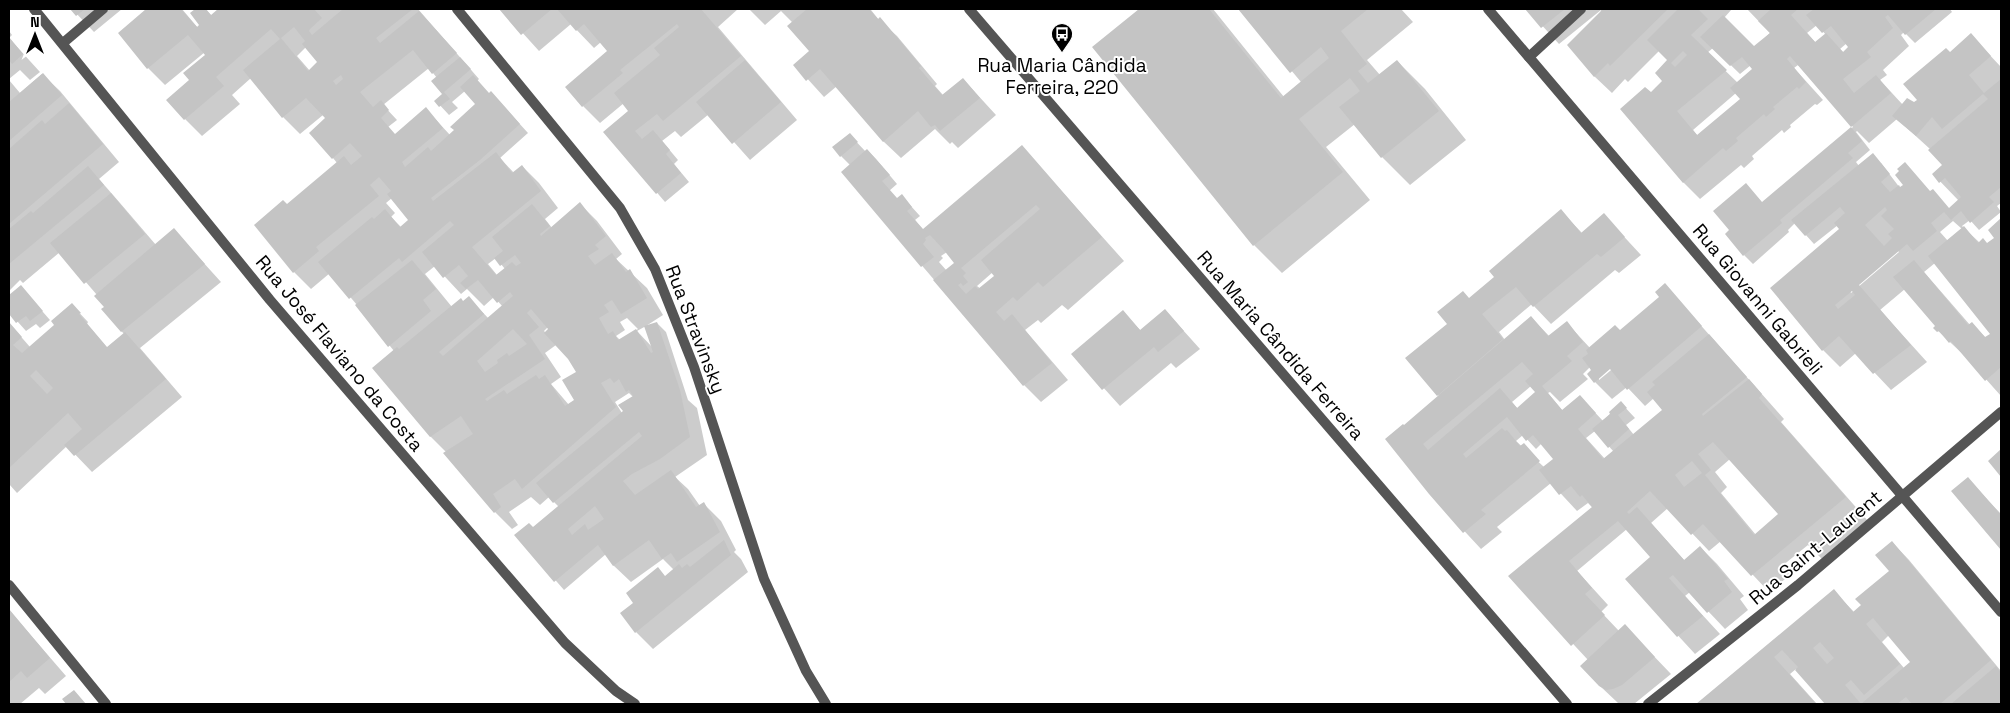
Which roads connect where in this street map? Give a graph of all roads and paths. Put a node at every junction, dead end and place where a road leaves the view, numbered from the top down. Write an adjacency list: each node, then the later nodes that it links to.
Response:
1 (34, 9): 7 (street, Rua José Flaviano da Costa)
2 (103, 9): 7 (street)
3 (457, 9): 15 (street, Rua Stravinsky)
4 (969, 9): 16 (street, Rua Maria Cândida Ferreira)
5 (1488, 9): 8 (street, Rua Giovanni Gabrieli)
6 (1581, 9): 8 (street)
7 (63, 43): 14 (street, Rua José Flaviano da Costa)
8 (1529, 57): 10 (street, Rua Giovanni Gabrieli)
9 (2001, 412): 10 (street, Rua Saint-Laurent)
10 (1904, 496): 12 (street, Rua Giovanni Gabrieli); 17 (street, Rua Saint-Laurent)
11 (9, 585): 13 (street)
12 (2001, 612)
13 (106, 704)
14 (635, 704)
15 (826, 704)
16 (1567, 704)
17 (1648, 704)

